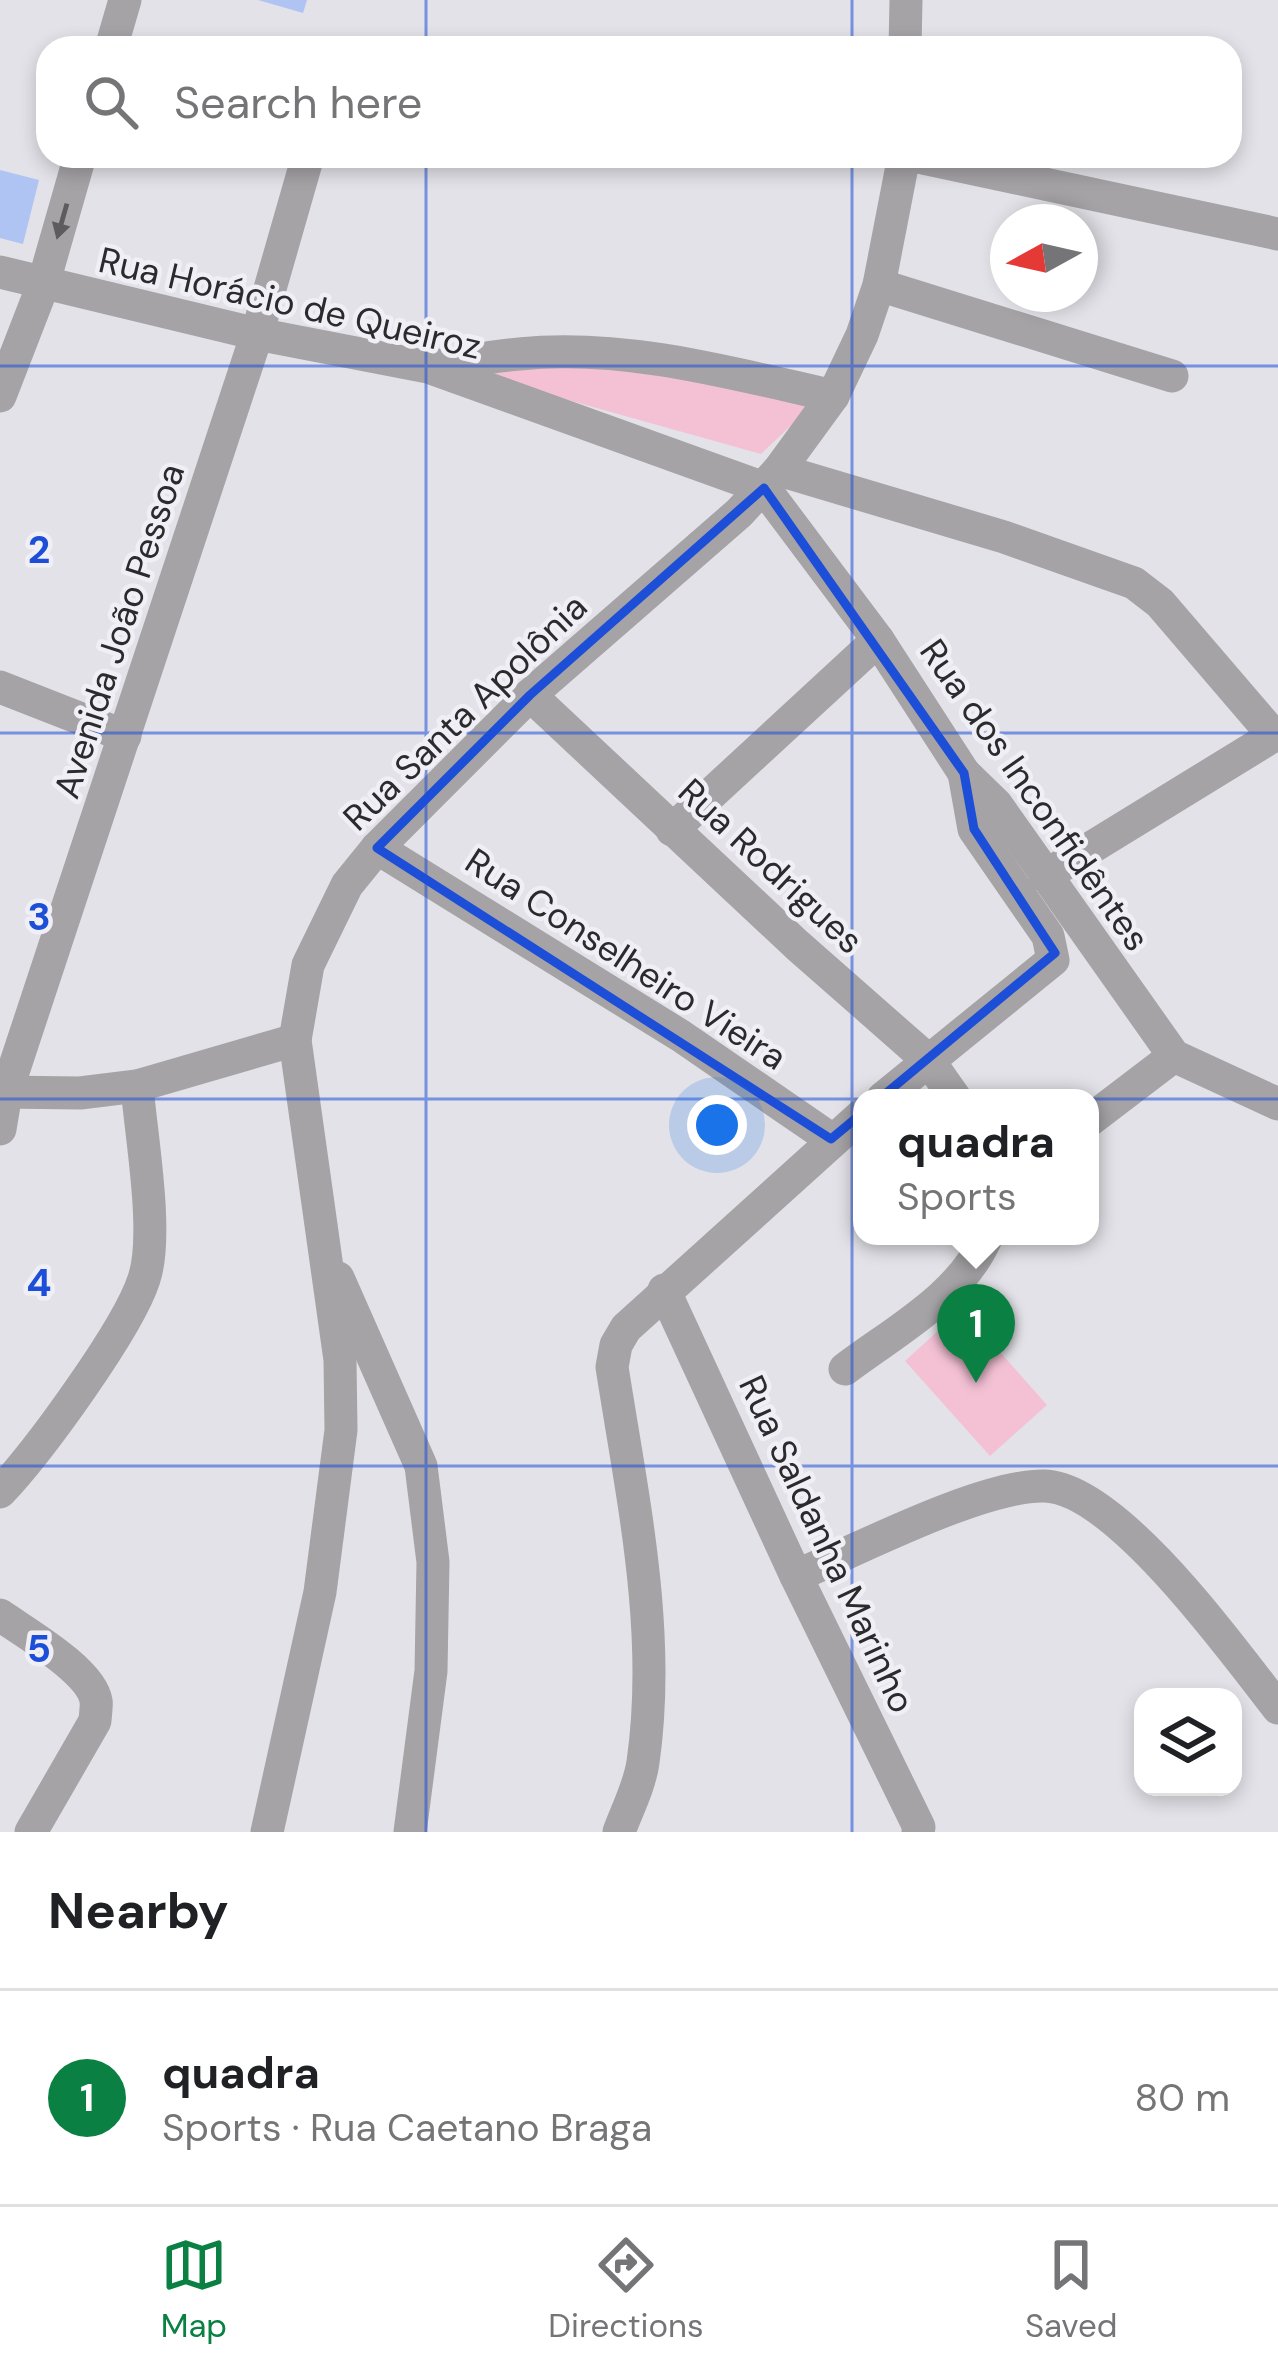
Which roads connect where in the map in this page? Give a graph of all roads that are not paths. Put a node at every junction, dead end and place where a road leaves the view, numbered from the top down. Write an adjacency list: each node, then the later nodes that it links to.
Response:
1 (124, 0): 3 (street)
2 (906, 0): 4 (street)
3 (114, 36)
4 (905, 36)
5 (77, 168): 11 (street, one-way to 11)
6 (305, 168): 13 (street, Avenida João Pessoa)
7 (902, 168): 12 (street, Rua Santa Apolônia)
8 (970, 168): 9 (street)
9 (1278, 234)
10 (0, 272): 11 (street, Rua Horácio de Queiroz)
11 (44, 285): 13 (street, Rua Horácio de Queiroz); 16 (street)
12 (879, 285): 15 (street); 17 (street, Rua Santa Apolônia)
13 (257, 334): 14 (street, Rua Horácio de Queiroz); 23 (street, Avenida João Pessoa)
14 (428, 367): 17 (street); 18 (street, Rua Horácio de Queiroz)
15 (1172, 376)
16 (0, 396)
17 (833, 396): 18 (street, Rua Santa Apolônia)
18 (771, 479): 19 (street, Rua dos Inconfidêntes); 21 (street, Rua Santa Apolônia); 22 (street, Rua Horácio de Queiroz)
19 (878, 640): 24 (street, Rua dos Inconfidêntes); 25 (street)
20 (0, 687): 23 (street)
21 (530, 695): 25 (street, Rua Rodrigues); 26 (street, Rua Santa Apolônia)
22 (1276, 735): 27 (street)
23 (125, 736): 34 (street, Avenida João Pessoa)
24 (964, 773): 27 (street, Rua dos Inconfidêntes); 30 (street)
25 (672, 830): 30 (street, Rua Rodrigues)
26 (377, 848): 28 (street, Rua Santa Apolônia); 39 (street, Rua Conselheiro Vieira)
27 (1046, 876): 29 (street, Rua dos Inconfidêntes)
28 (295, 1040): 31 (street); 41 (street, Rua Santa Apolônia)
29 (1174, 1056): 35 (street, Rua dos Inconfidêntes); 36 (street)
30 (929, 1061): 32 (street); 33 (street, Rua Rodrigues)
31 (137, 1086): 34 (street); 44 (street)
32 (894, 1089)
33 (949, 1089)
34 (3, 1092): 38 (street, Avenida João Pessoa)
35 (1278, 1104)
36 (1099, 1113)
37 (853, 1122): 39 (street)
38 (0, 1129)
39 (831, 1139): 42 (street)
40 (982, 1245): 43 (street)
41 (324, 1249): 49 (street, Rua Santa Apolônia); 50 (street)
42 (664, 1289): 45 (street, Rua Saldanha Marinho); 51 (street)
43 (844, 1369)
44 (0, 1492)
45 (796, 1576): 47 (street); 52 (street, Rua Saldanha Marinho)
46 (0, 1615): 48 (street)
47 (1278, 1708)
48 (31, 1832)
49 (267, 1832)
50 (410, 1832)
51 (620, 1832)
52 (918, 1832)

